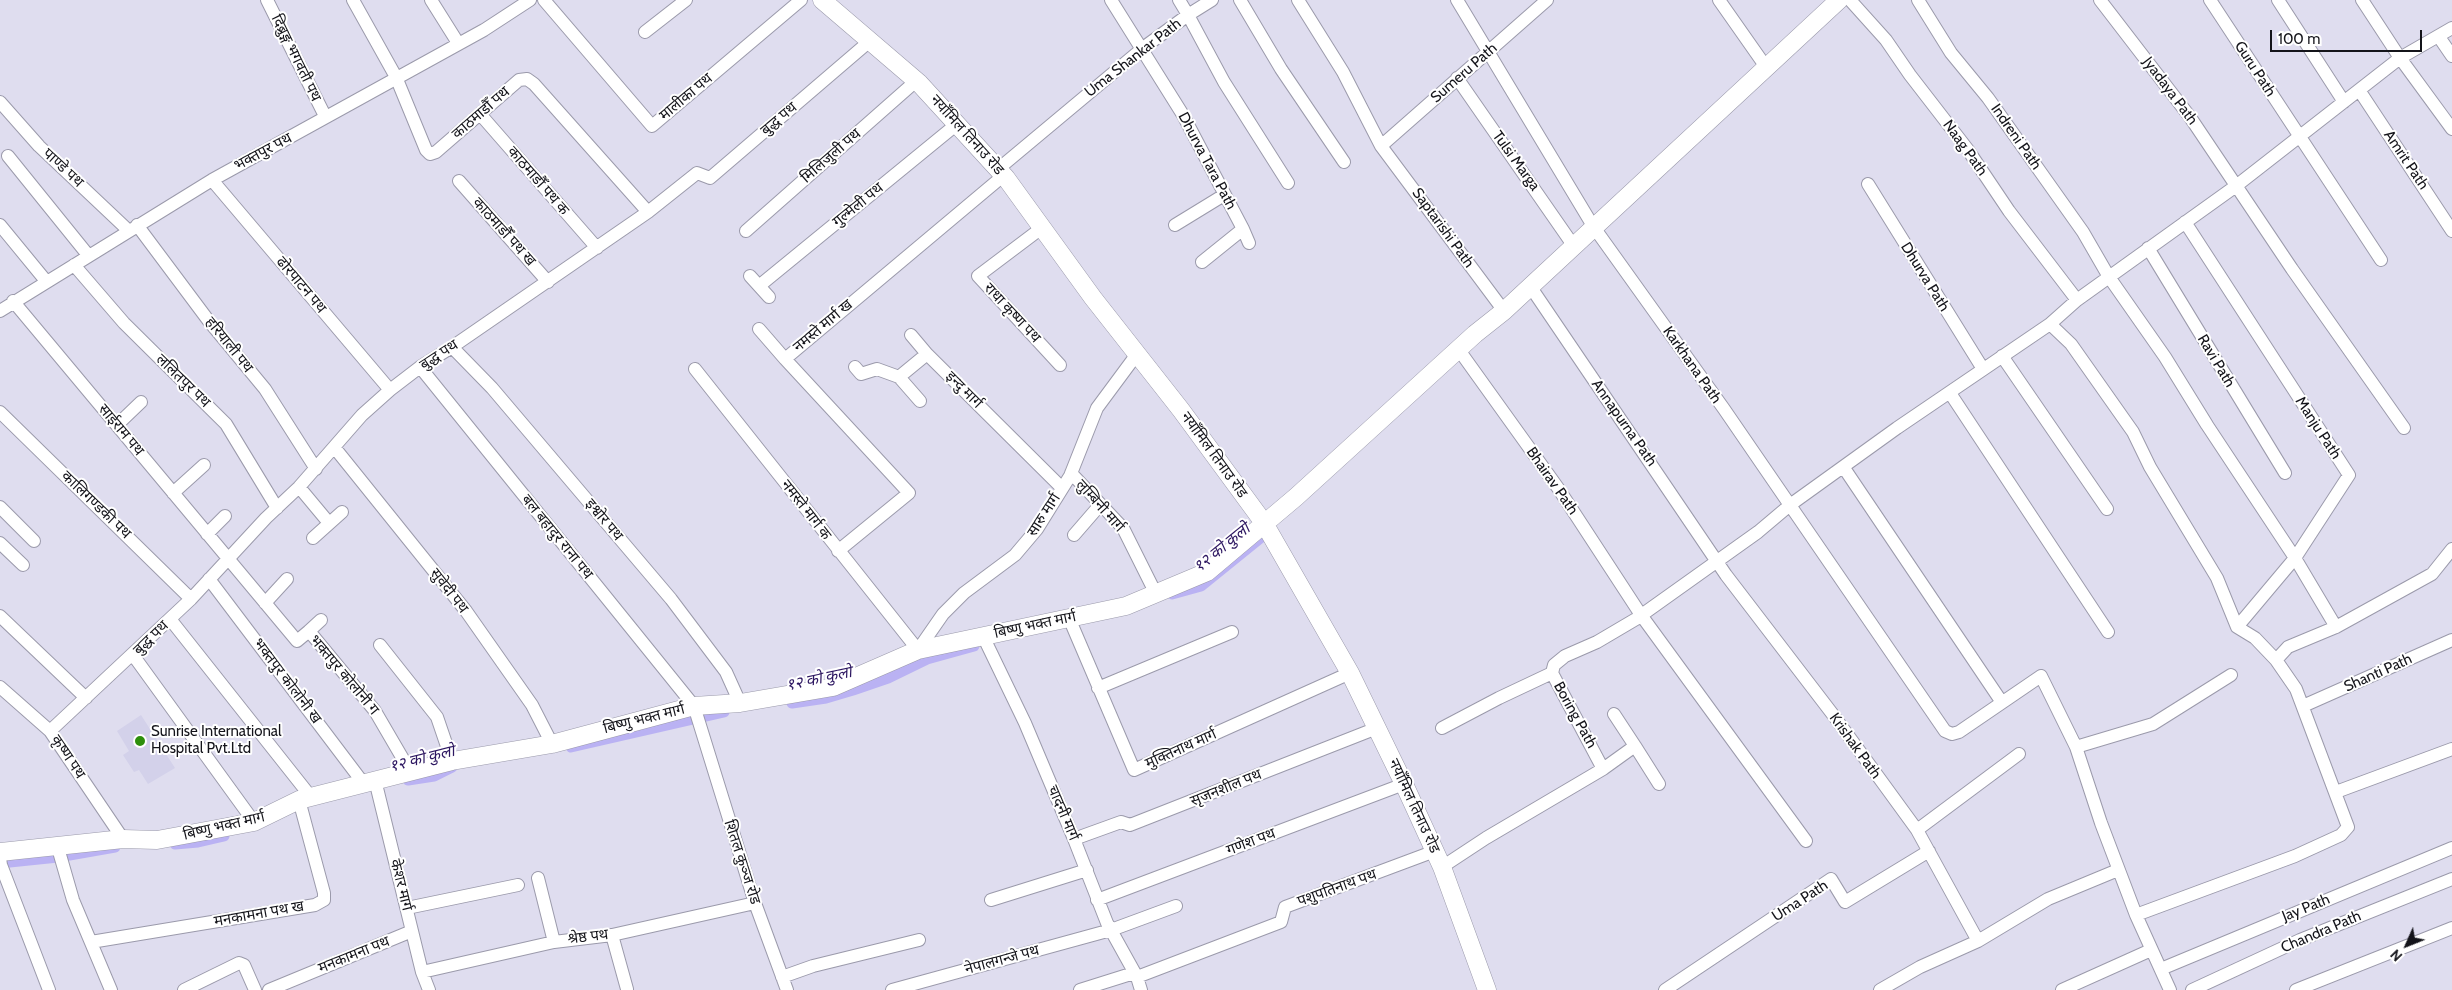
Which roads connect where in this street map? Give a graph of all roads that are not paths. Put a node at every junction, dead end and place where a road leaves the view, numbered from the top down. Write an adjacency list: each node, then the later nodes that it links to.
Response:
1 (267, 0): 42 (street, दिब्रुङ्ग भगवती पथ)
2 (353, 0): 35 (street)
3 (431, 0): 29 (street)
4 (530, 0): 29 (street, भक्तपुर पथ)
5 (544, 0): 7 (street, मालीका पथ)
6 (686, 0): 26 (street)
7 (801, 0)
8 (822, 0): 28 (street, नयाँमिल तिनाउ रोड)
9 (1111, 0): 30 (street, Dhurva Tara Path)
10 (1179, 0): 24 (street)
11 (1212, 0): 24 (street)
12 (1240, 0): 48 (street)
13 (1298, 0): 46 (street, Saptarishi Path)
14 (1457, 0): 31 (street, Karkhana Path)
15 (1547, 0): 31 (street, Sumeru Path)
16 (1719, 0): 34 (street)
17 (1839, 0): 34 (street, बिष्णु भक्त मार्ग)
18 (1850, 0): 81 (street, Naag Path)
19 (1918, 0): 75 (street, Indreni Path)
20 (2100, 0): 54 (street, Jyadaya Path)
21 (2210, 0): 45 (street, Guru Path)
22 (2278, 0): 40 (street)
23 (2362, 0): 33 (street)
24 (1188, 15): 30 (street, Uma Shankar Path); 52 (street, Uma Shankar Path)
25 (2452, 28): 27 (street, Boring Path)
26 (645, 32)
27 (2439, 37): 32 (street); 33 (street, Boring Path)
28 (871, 40): 37 (street, नयाँमिल तिनाउ रोड); 56 (street, बुद्ध पथ)
29 (458, 43): 35 (street, भक्तपुर पथ)
30 (1143, 48): 49 (street, Uma Shankar Path); 55 (street, Dhurva Tara Path)
31 (1488, 52): 36 (street, Sumeru Path); 60 (street, Karkhana Path)
32 (2452, 56)
33 (2400, 58): 38 (street, Boring Path); 44 (street)
34 (1766, 67): 60 (street, बिष्णु भक्त मार्ग)
35 (396, 77): 41 (street, काठमाडौँ पथ); 42 (street, भक्तपुर पथ)
36 (1457, 78): 46 (street, Sumeru Path); 67 (street, Tulsi Marga)
37 (916, 81): 43 (street, नयाँमिल तिनाउ रोड); 64 (street, मिलिजुली पथ)
38 (2359, 90): 40 (street, Boring Path); 65 (street, Amrit Path)
39 (0, 102): 61 (street, पाण्डे पथ)
40 (2344, 102): 45 (street, Boring Path)
41 (480, 114): 56 (street, काठमाडौँ पथ); 68 (street, काठमाडौँ पथ क)
42 (325, 116): 50 (street, भक्तपुर पथ)
43 (957, 124): 49 (street, नयाँमिल तिनाउ रोड); 78 (street, गुल्मेली पथ)
44 (2452, 129)
45 (2300, 138): 54 (street, Boring Path); 71 (street, Guru Path)
46 (1381, 146): 84 (street, Saptarishi Path)
47 (8, 156): 70 (street)
48 (1344, 162)
49 (1000, 173): 62 (street, नयाँमिल तिनाउ रोड); 93 (street, नमस्ते मार्ग ख)
50 (212, 180): 61 (street, भक्तपुर पथ); 100 (street, ढोरपाटन पथ)
51 (459, 182): 77 (street, काठमाडौँ पथ ख)
52 (1288, 184)
53 (1868, 184): 97 (street, Dhurva Path)
54 (2236, 186): 57 (street, Boring Path); 106 (street, Jyadaya Path)
55 (1224, 194): 58 (street); 63 (street, Dhurva Tara Path)
56 (648, 212): 68 (street, बुद्ध पथ)
57 (2185, 222): 69 (street, Boring Path); 132 (street, Manju Path)
58 (1175, 225)
59 (0, 226): 76 (street)
60 (1593, 226): 67 (street, बिष्णु भक्त मार्ग); 117 (street, Karkhana Path)
61 (133, 228): 70 (street, भक्तपुर पथ); 110 (street, हरियाली पथ)
62 (1042, 228): 91 (street, नयाँमिल तिनाउ रोड); 94 (street, राधा कृष्ण पथ)
63 (1243, 229): 66 (street, Dhurva Tara Path); 72 (street)
64 (746, 231)
65 (2452, 231)
66 (1249, 243)
67 (1573, 245): 79 (street, बिष्णु भक्त मार्ग)
68 (597, 248): 77 (street, बुद्ध पथ)
69 (2148, 248): 75 (street, Boring Path); 112 (street, Ravi Path)
70 (88, 255): 73 (street, भक्तपुर पथ)
71 (2381, 260)
72 (1202, 262)
73 (74, 265): 76 (street, भक्तपुर पथ); 119 (street, ललितपुर पथ)
74 (750, 276): 78 (street)
75 (2109, 277): 81 (street, Boring Path); 132 (street, Indreni Path)
76 (46, 281): 82 (street, भक्तपुर पथ)
77 (548, 282): 88 (street, बुद्ध पथ)
78 (759, 286): 80 (street)
79 (1530, 286): 84 (street, बिष्णु भक्त मार्ग); 134 (street, Annapurna Path)
80 (768, 297)
81 (2077, 300): 85 (street, Boring Path)
82 (13, 301): 83 (street, भक्तपुर पथ); 105 (street, साईराम पथ)
83 (0, 311)
84 (1504, 311): 89 (street, बिष्णु भक्त मार्ग)
85 (2050, 324): 92 (street, Boring Path); 146 (street)
86 (759, 329): 93 (street)
87 (911, 335): 90 (street, इन्दु मार्ग)
88 (452, 347): 95 (street, बुद्ध पथ); 164 (street, इश्वोर पथ)
89 (1459, 350): 124 (street, बिष्णु भक्त मार्ग); 141 (street, Bhairav Path)
90 (927, 354): 99 (street); 114 (street, इन्दु मार्ग)
91 (1137, 354): 111 (street, सारु मार्ग); 124 (street, नयाँमिल तिनाउ रोड)
92 (2002, 356): 97 (street, Boring Path); 120 (street)
93 (785, 358): 131 (street, नमस्ते मार्ग ख)
94 (1060, 365)
95 (420, 367): 100 (street, बुद्ध पथ); 165 (street, बल बहादुर राना पथ)
96 (855, 367): 99 (street)
97 (1982, 369): 101 (street, Boring Path)
98 (695, 370): 131 (street, नमस्ते मार्ग क)
99 (899, 378): 102 (street)
100 (390, 390): 107 (street, बुद्ध पथ)
101 (1950, 393): 109 (street, Boring Path); 150 (street)
102 (920, 401)
103 (140, 402): 105 (street)
104 (0, 412): 139 (street, कालिगण्डकी पथ)
105 (117, 425): 115 (street, साईराम पथ)
106 (2404, 428)
107 (334, 447): 110 (street, बुद्ध पथ); 171 (street, सुवेदी पथ)
108 (204, 465): 115 (street)
109 (1844, 468): 117 (street, Boring Path); 163 (street)
110 (316, 469): 113 (street, बुद्ध पथ)
111 (1071, 473): 114 (street, सारु मार्ग); 116 (street, लुम्बिनी मार्ग)
112 (2285, 473)
113 (299, 487): 119 (street, बुद्ध पथ); 123 (street)
114 (1062, 488): 154 (street, सारु मार्ग)
115 (173, 493): 125 (street, साईराम पथ)
116 (1100, 504): 126 (street); 138 (street, लुम्बिनी मार्ग)
117 (1790, 505): 134 (street, Boring Path); 163 (street, Karkhana Path)
118 (0, 508): 128 (street)
119 (277, 508): 133 (street, बुद्ध पथ)
120 (2107, 509)
121 (342, 512): 123 (street)
122 (225, 516): 125 (street)
123 (329, 523): 127 (street)
124 (1264, 523): 138 (street, बिष्णु भक्त मार्ग); 157 (street, नयाँमिल तिनाउ रोड)
125 (207, 534): 133 (street, साईराम पथ)
126 (1074, 535)
127 (312, 538)
128 (34, 541)
129 (0, 543): 135 (street)
130 (2452, 549): 147 (street)
131 (838, 551): 154 (street, नमस्ते मार्ग क)
132 (2295, 558): 146 (street, Manju Path); 147 (street, Indreni Path)
133 (229, 560): 136 (street, बुद्ध पथ); 140 (street, भक्तपुर कोलोनी ग)
134 (1717, 560): 141 (street, Boring Path); 185 (street, Krishak Path)
135 (22, 565)
136 (209, 579): 139 (street, बुद्ध पथ); 179 (street, भक्तपुर कोलोनी ख)
137 (287, 579): 140 (street)
138 (1156, 594): 145 (street, बिष्णु भक्त मार्ग)
139 (191, 599): 143 (street, बुद्ध पथ)
140 (265, 602): 148 (street, भक्तपुर कोलोनी ग)
141 (1641, 615): 158 (street, Boring Path); 188 (street, Bhairav Path)
142 (0, 616): 162 (street)
143 (170, 619): 155 (street, बुद्ध पथ); 183 (street)
144 (321, 620): 148 (street)
145 (1071, 622): 151 (street, बिष्णु भक्त मार्ग); 160 (street, मुक्तिनाथ मार्ग)
146 (2237, 627): 156 (street)
147 (2336, 627): 156 (street)
148 (309, 631): 178 (street, भक्तपुर कोलोनी ग)
149 (1232, 632): 160 (street)
150 (2108, 632)
151 (985, 640): 154 (street, बिष्णु भक्त मार्ग); 186 (street, चादनी मार्ग)
152 (2452, 640): 166 (street, Shanti Path)
153 (380, 645): 176 (street)
154 (918, 650): 164 (street, बिष्णु भक्त मार्ग)
155 (133, 655): 162 (street, बुद्ध पथ); 184 (street)
156 (2276, 660): 166 (street)
157 (1350, 672): 160 (street, मुक्तिनाथ मार्ग); 168 (street, नयाँमिल तिनाउ रोड)
158 (1552, 674): 169 (street); 177 (street, Boring Path)
159 (2231, 674): 173 (street)
160 (1098, 688)
161 (3, 695): 170 (street, कृष्ण पथ)
162 (86, 698): 170 (street, बुद्ध पथ)
163 (2002, 701): 173 (street)
164 (740, 703): 165 (street, बिष्णु भक्त मार्ग)
165 (694, 706): 171 (street, बिष्णु भक्त मार्ग); 201 (street, शितल कुञ्ज रोड)
166 (2304, 706): 182 (street)
167 (1614, 714): 172 (street)
168 (1376, 728): 180 (street, नयाँमिल तिनाउ रोड); 186 (street, सृजनशील पथ)
169 (1442, 728)
170 (50, 731): 187 (street, कृष्ण पथ)
171 (552, 744): 176 (street, बिष्णु भक्त मार्ग)
172 (1634, 746): 177 (street); 181 (street)
173 (2076, 747): 195 (street)
174 (2452, 749): 182 (street)
175 (2020, 754): 185 (street)
176 (452, 761): 178 (street, बिष्णु भक्त मार्ग)
177 (1604, 769): 193 (street)
178 (410, 771): 179 (street, बिष्णु भक्त मार्ग)
179 (373, 784): 183 (street, बिष्णु भक्त मार्ग); 203 (street, केशर मार्ग)
180 (1404, 784): 193 (street, नयाँमिल तिनाउ रोड); 200 (street, गणेश पथ)
181 (1659, 784)
182 (2336, 792): 204 (street)
183 (303, 800): 184 (street, बिष्णु भक्त मार्ग); 211 (street, मनकामना पथ ख)
184 (254, 822): 187 (street, बिष्णु भक्त मार्ग)
185 (1917, 830): 190 (street, Krishak Path)
186 (1074, 838): 194 (street, चादनी मार्ग)
187 (123, 840): 191 (street, बिष्णु भक्त मार्ग)
188 (1806, 841)
189 (2452, 848): 214 (street, Jay Path)
190 (1929, 851): 210 (street, Krishak Path); 230 (street, Uma Path)
191 (59, 853): 192 (street, बिष्णु भक्त मार्ग); 211 (street)
192 (0, 858): 219 (street)
193 (1439, 859): 216 (street, पशुपतिनाथ पथ); 229 (street, नयाँमिल तिनाउ रोड)
194 (1086, 870): 199 (street); 200 (street, चादनी मार्ग)
195 (2118, 870): 204 (street); 210 (street)
196 (538, 878): 212 (street)
197 (2452, 880): 234 (street, Chandra Path)
198 (518, 885): 203 (street)
199 (992, 900)
200 (1097, 900): 206 (street, चादनी मार्ग)
201 (755, 903): 208 (street, श्रेष्ठ पथ); 217 (street, शितल कुञ्ज रोड)
202 (1176, 906): 206 (street, नेपालगन्जे पथ)
203 (407, 908): 207 (street, केशर मार्ग)
204 (2136, 915): 213 (street)
205 (2452, 928): 235 (street)
206 (1111, 930): 216 (street, चादनी मार्ग); 226 (street, नेपालगन्जे पथ)
207 (412, 931): 215 (street, केशर मार्ग); 223 (street, मनकामना पथ)
208 (612, 934): 212 (street, श्रेष्ठ पथ); 218 (street)
209 (919, 940): 217 (street)
210 (1978, 941): 231 (street)
211 (91, 942): 220 (street)
212 (554, 942): 215 (street, श्रेष्ठ पथ)
213 (2151, 950): 214 (street); 232 (street)
214 (2161, 969): 233 (street)
215 (422, 972): 224 (street, केशर मार्ग)
216 (1136, 975): 227 (street); 228 (street, चादनी मार्ग)
217 (782, 977): 225 (street, शितल कुञ्ज रोड)
218 (627, 989)
219 (49, 990)
220 (111, 990)
221 (184, 990): 222 (street)
222 (255, 990)
223 (269, 990)
224 (429, 990)
225 (787, 990)
226 (892, 990)
227 (1080, 990)
228 (1142, 990)
229 (1487, 990)
230 (1665, 990)
231 (1880, 990)
232 (2062, 990)
233 (2170, 990)
234 (2192, 990)
235 (2296, 990)

